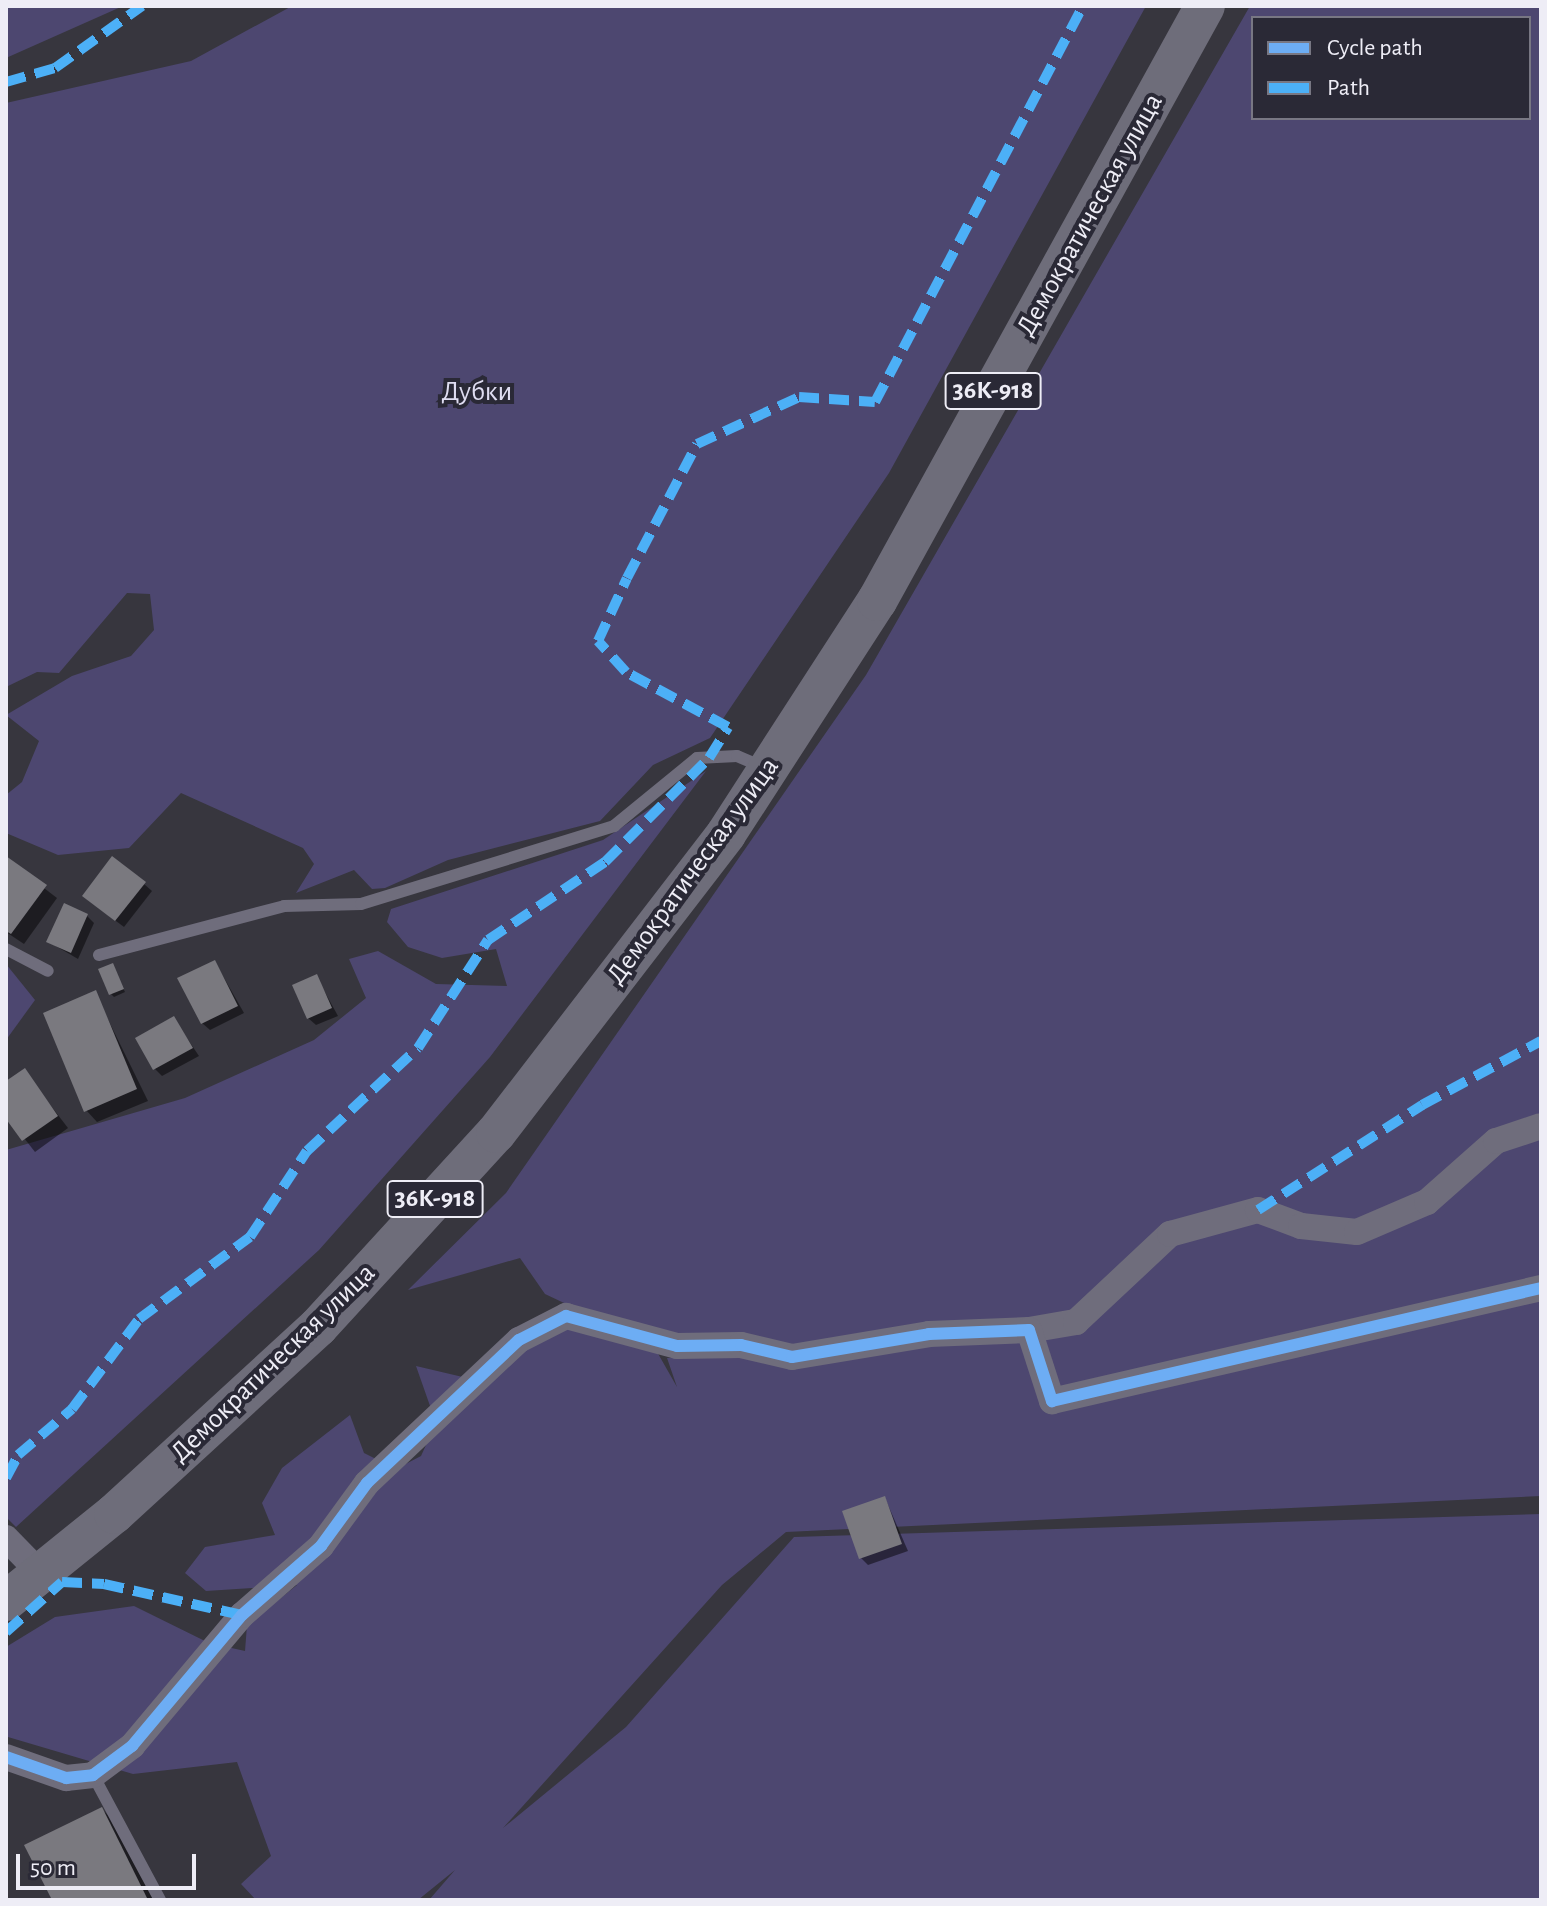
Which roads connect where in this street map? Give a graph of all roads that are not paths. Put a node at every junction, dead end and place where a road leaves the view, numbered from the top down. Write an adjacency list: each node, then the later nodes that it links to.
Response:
1 (1205, 6): 2 (main road, Демократическая улица / 36К-918)
2 (770, 770): 4 (lane); 10 (main road, Демократическая улица / 36К-918)
3 (6, 949): 5 (lane)
4 (99, 955)
5 (48, 971)
6 (1541, 1126): 8 (street)
7 (1541, 1288): 8 (street)
8 (1029, 1330): 13 (street)
9 (6, 1538): 10 (street)
10 (41, 1574): 11 (main road, Демократическая улица / 36К-918)
11 (6, 1601)
12 (6, 1757): 13 (street)
13 (93, 1775): 14 (lane)
14 (160, 1900)

